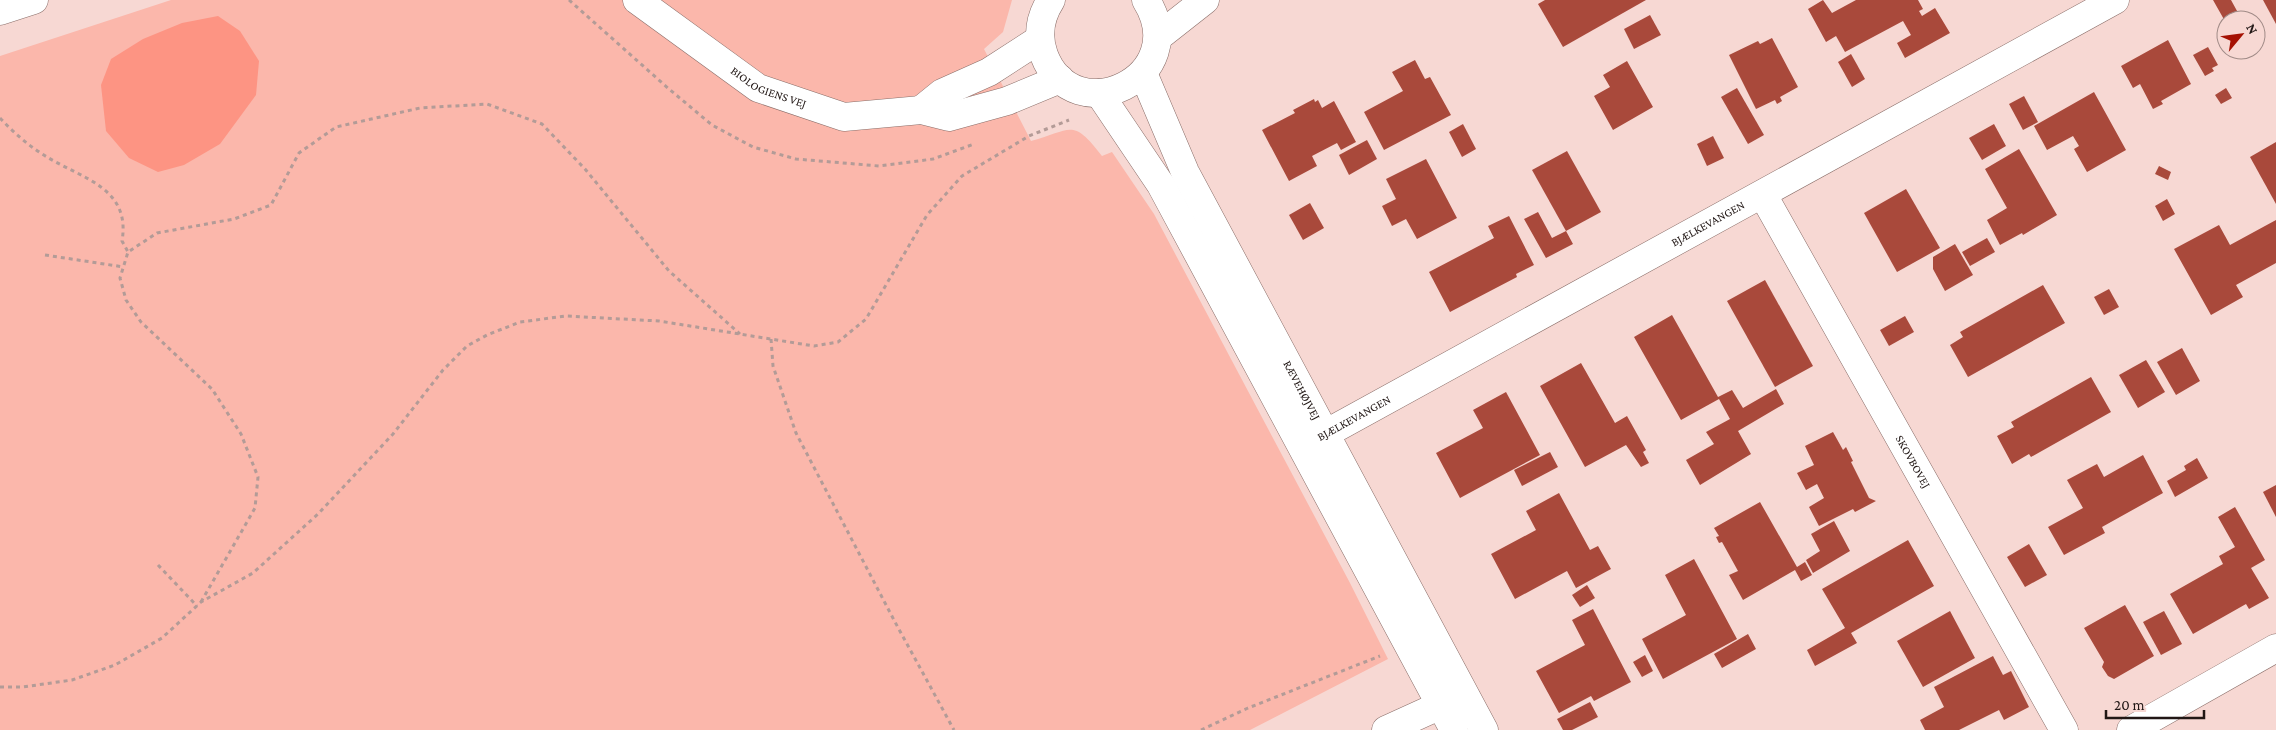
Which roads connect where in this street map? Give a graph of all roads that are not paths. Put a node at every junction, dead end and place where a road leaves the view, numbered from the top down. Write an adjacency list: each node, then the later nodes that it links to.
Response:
1 (34, 0): 7 (street)
2 (637, 0): 13 (street, BIOLOGIENS VEJ)
3 (1050, 0): 9 (street)
4 (1146, 0): 8 (street)
5 (1205, 0): 8 (street)
6 (2114, 0): 14 (street, BJÆLKEVANGEN)
7 (0, 11)
8 (1158, 37): 10 (street)
9 (1040, 40): 11 (street); 13 (street)
10 (1143, 73): 12 (street); 15 (street, RÆVEHØJVEJ)
11 (1060, 79): 12 (street); 13 (street, BIOLOGIENS VEJ)
12 (1102, 99): 16 (street)
13 (921, 110)
14 (1763, 195): 15 (street, BJÆLKEVANGEN); 22 (street, SKOVBOVEJ)
15 (1326, 432): 16 (street, BJÆLKEVANGEN); 21 (street, RÆVEHØJVEJ)
16 (1303, 446): 18 (street)
17 (2276, 648): 23 (street)
18 (1441, 705): 19 (street); 20 (street)
19 (1386, 730)
20 (1454, 730)
21 (1484, 730)
22 (2064, 730)
23 (2131, 730)

